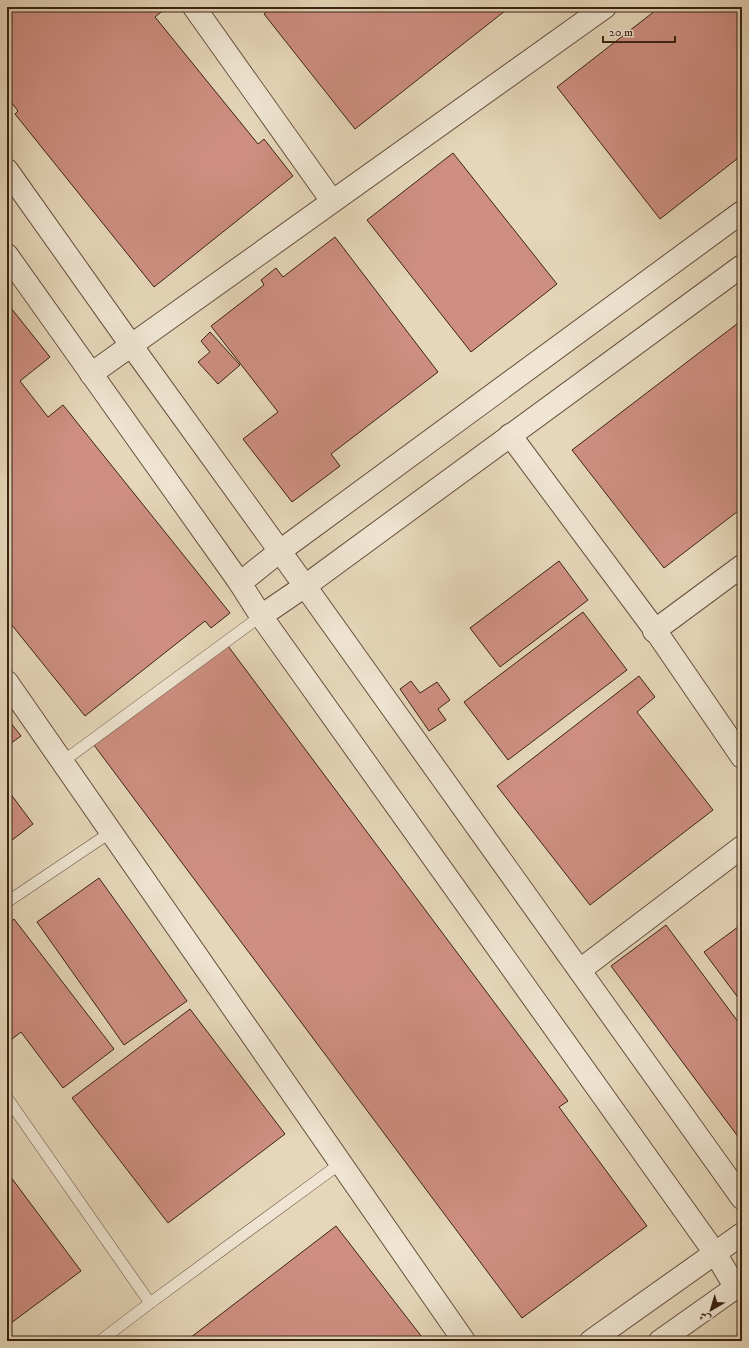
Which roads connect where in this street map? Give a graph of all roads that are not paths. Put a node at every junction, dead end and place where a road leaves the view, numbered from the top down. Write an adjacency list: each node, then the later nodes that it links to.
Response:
1 (198, 8): 4 (street)
2 (602, 8): 4 (street)
3 (7, 170): 8 (street)
4 (332, 201): 8 (street)
5 (742, 212): 11 (street)
6 (7, 255): 9 (street)
7 (742, 266): 10 (street)
8 (131, 345): 9 (street); 11 (street)
9 (90, 374): 13 (street)
10 (510, 436): 14 (street); 16 (street)
11 (280, 551): 13 (street); 14 (street)
12 (742, 566): 16 (street)
13 (240, 584): 15 (street)
14 (305, 586): 15 (street); 23 (street)
15 (261, 616): 19 (lane); 28 (street)
16 (654, 631): 18 (street)
17 (7, 682): 19 (street)
18 (742, 757)
19 (62, 762): 20 (street)
20 (111, 832): 22 (lane); 25 (street)
21 (742, 847): 23 (street)
22 (7, 902)
23 (580, 970): 26 (street)
24 (7, 1098): 30 (lane)
25 (341, 1163): 30 (lane); 32 (street)
26 (742, 1198)
27 (742, 1234): 28 (street)
28 (715, 1254): 29 (street); 33 (street)
29 (739, 1285): 34 (street)
30 (150, 1303): 31 (lane)
31 (100, 1341)
32 (464, 1341)
33 (591, 1341)
34 (660, 1341)

